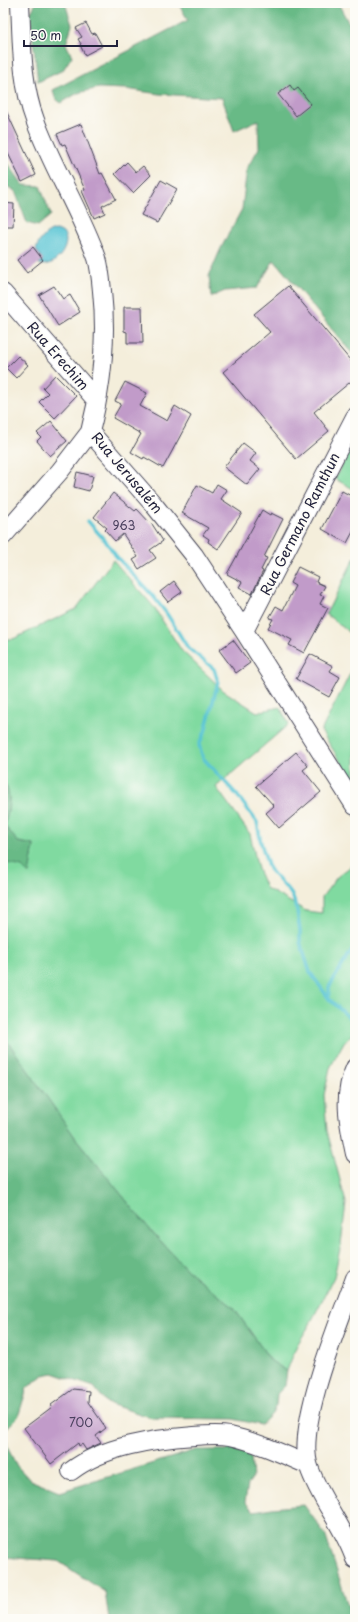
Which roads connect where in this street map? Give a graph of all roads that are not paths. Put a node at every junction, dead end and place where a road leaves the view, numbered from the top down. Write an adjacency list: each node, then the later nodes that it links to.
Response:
1 (20, 3): 3 (street, Rua Jerusalém)
2 (3, 293): 3 (street, Rua Erechim)
3 (97, 401): 5 (street, Rua Jerusalém)
4 (355, 417): 7 (street, Rua Germano Ramthun)
5 (90, 432): 6 (street); 7 (street, Rua Jerusalém)
6 (3, 536)
7 (244, 631): 8 (street, Rua Jerusalém)
8 (355, 806)
9 (355, 1068): 10 (street)
10 (355, 1154)
11 (355, 1278): 12 (street)
12 (308, 1465): 13 (street); 14 (street)
13 (71, 1471)
14 (355, 1559)

